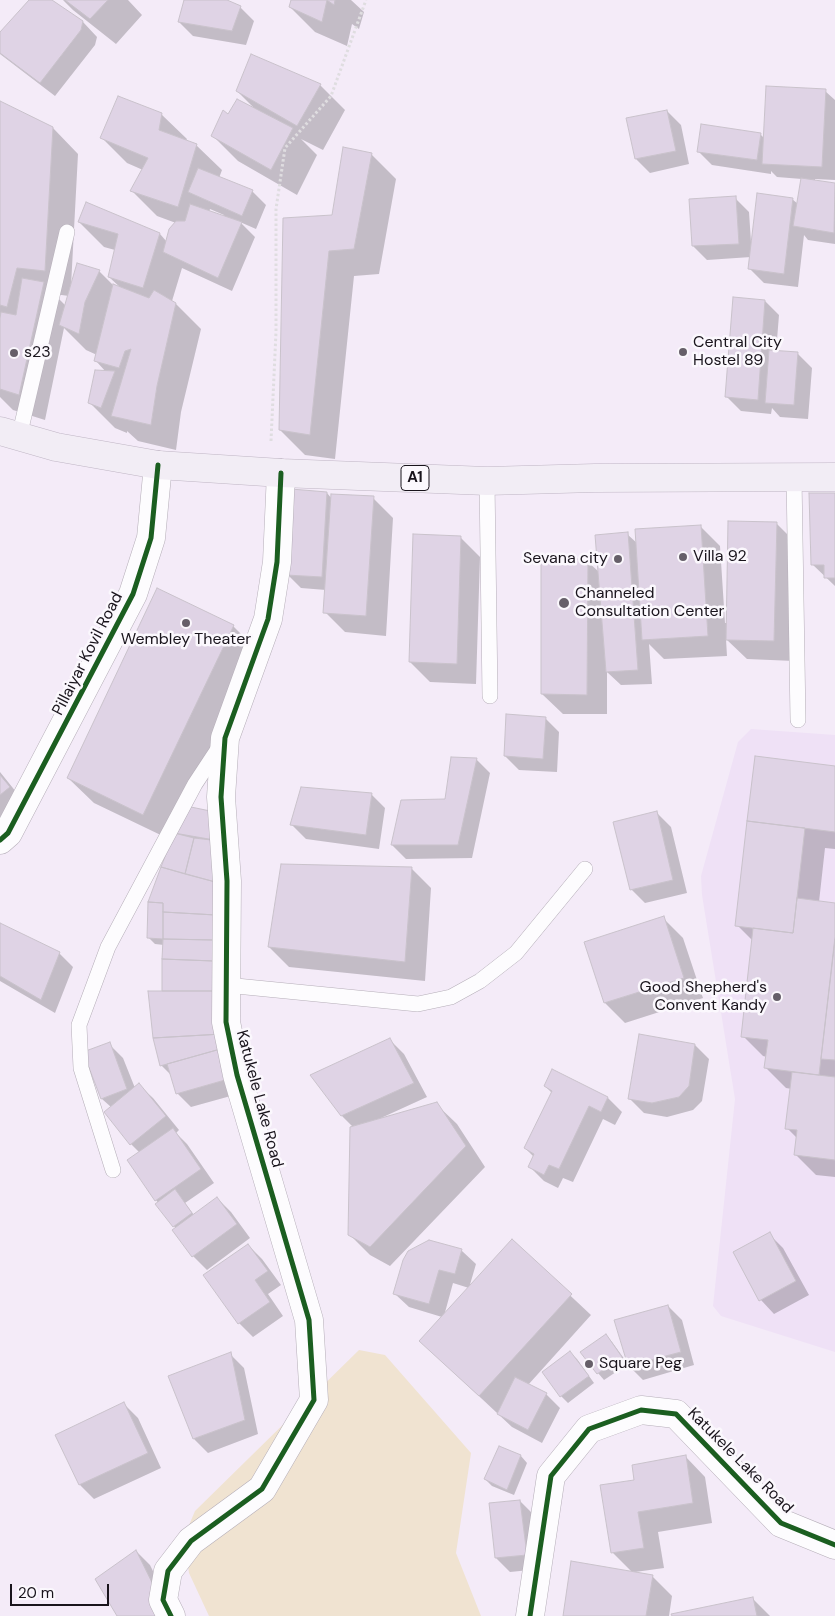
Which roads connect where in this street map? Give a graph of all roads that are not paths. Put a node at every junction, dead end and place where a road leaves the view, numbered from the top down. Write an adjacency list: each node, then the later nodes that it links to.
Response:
1 (67, 232): 2 (lane)
2 (9, 434): 3 (highway, A1)
3 (158, 465): 4 (highway, A1); 11 (street, Pillaiyar Kovil Road)
4 (276, 472): 7 (highway, A1); 10 (street, Katukele Lake Road)
5 (794, 477): 6 (highway, A1); 7 (highway, A1); 9 (lane)
6 (835, 477)
7 (487, 481): 8 (lane)
8 (490, 696)
9 (798, 720)
10 (225, 738): 13 (street, Katukele Lake Road); 14 (lane)
11 (0, 840)
12 (585, 869): 13 (lane)
13 (226, 985): 16 (street, Katukele Lake Road)
14 (114, 1170)
15 (835, 1545): 17 (street, Katukele Lake Road)
16 (171, 1616)
17 (530, 1616)

